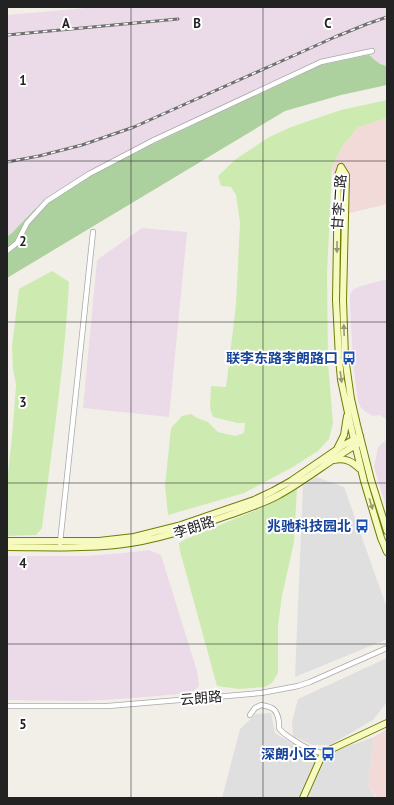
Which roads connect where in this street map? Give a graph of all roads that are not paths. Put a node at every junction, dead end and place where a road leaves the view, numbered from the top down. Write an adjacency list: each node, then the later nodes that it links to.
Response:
1 (372, 51): 3 (street)
2 (93, 232): 11 (street)
3 (7, 251)
4 (347, 409): 5 (street, 甘李二路); 5 (street, 甘李二路, one-way to 4); 6 (street)
5 (357, 440): 6 (street, 李朗路); 7 (street, 李朗路); 8 (street, 甘李二路); 9 (street, 甘李二路)
6 (334, 451): 11 (street, 李朗路)
7 (330, 461): 8 (street); 11 (street, 李朗路)
8 (361, 471): 13 (street, 甘李二路, one-way to 13)
9 (387, 531)
10 (7, 541): 11 (street, 李朗路)
11 (60, 544): 12 (street, 李朗路)
12 (7, 547)
13 (387, 552)
14 (387, 648): 15 (street, 云朗路)
15 (7, 706)
16 (250, 715): 18 (street)
17 (387, 723): 18 (street)
18 (323, 753): 19 (street)
19 (303, 798)

